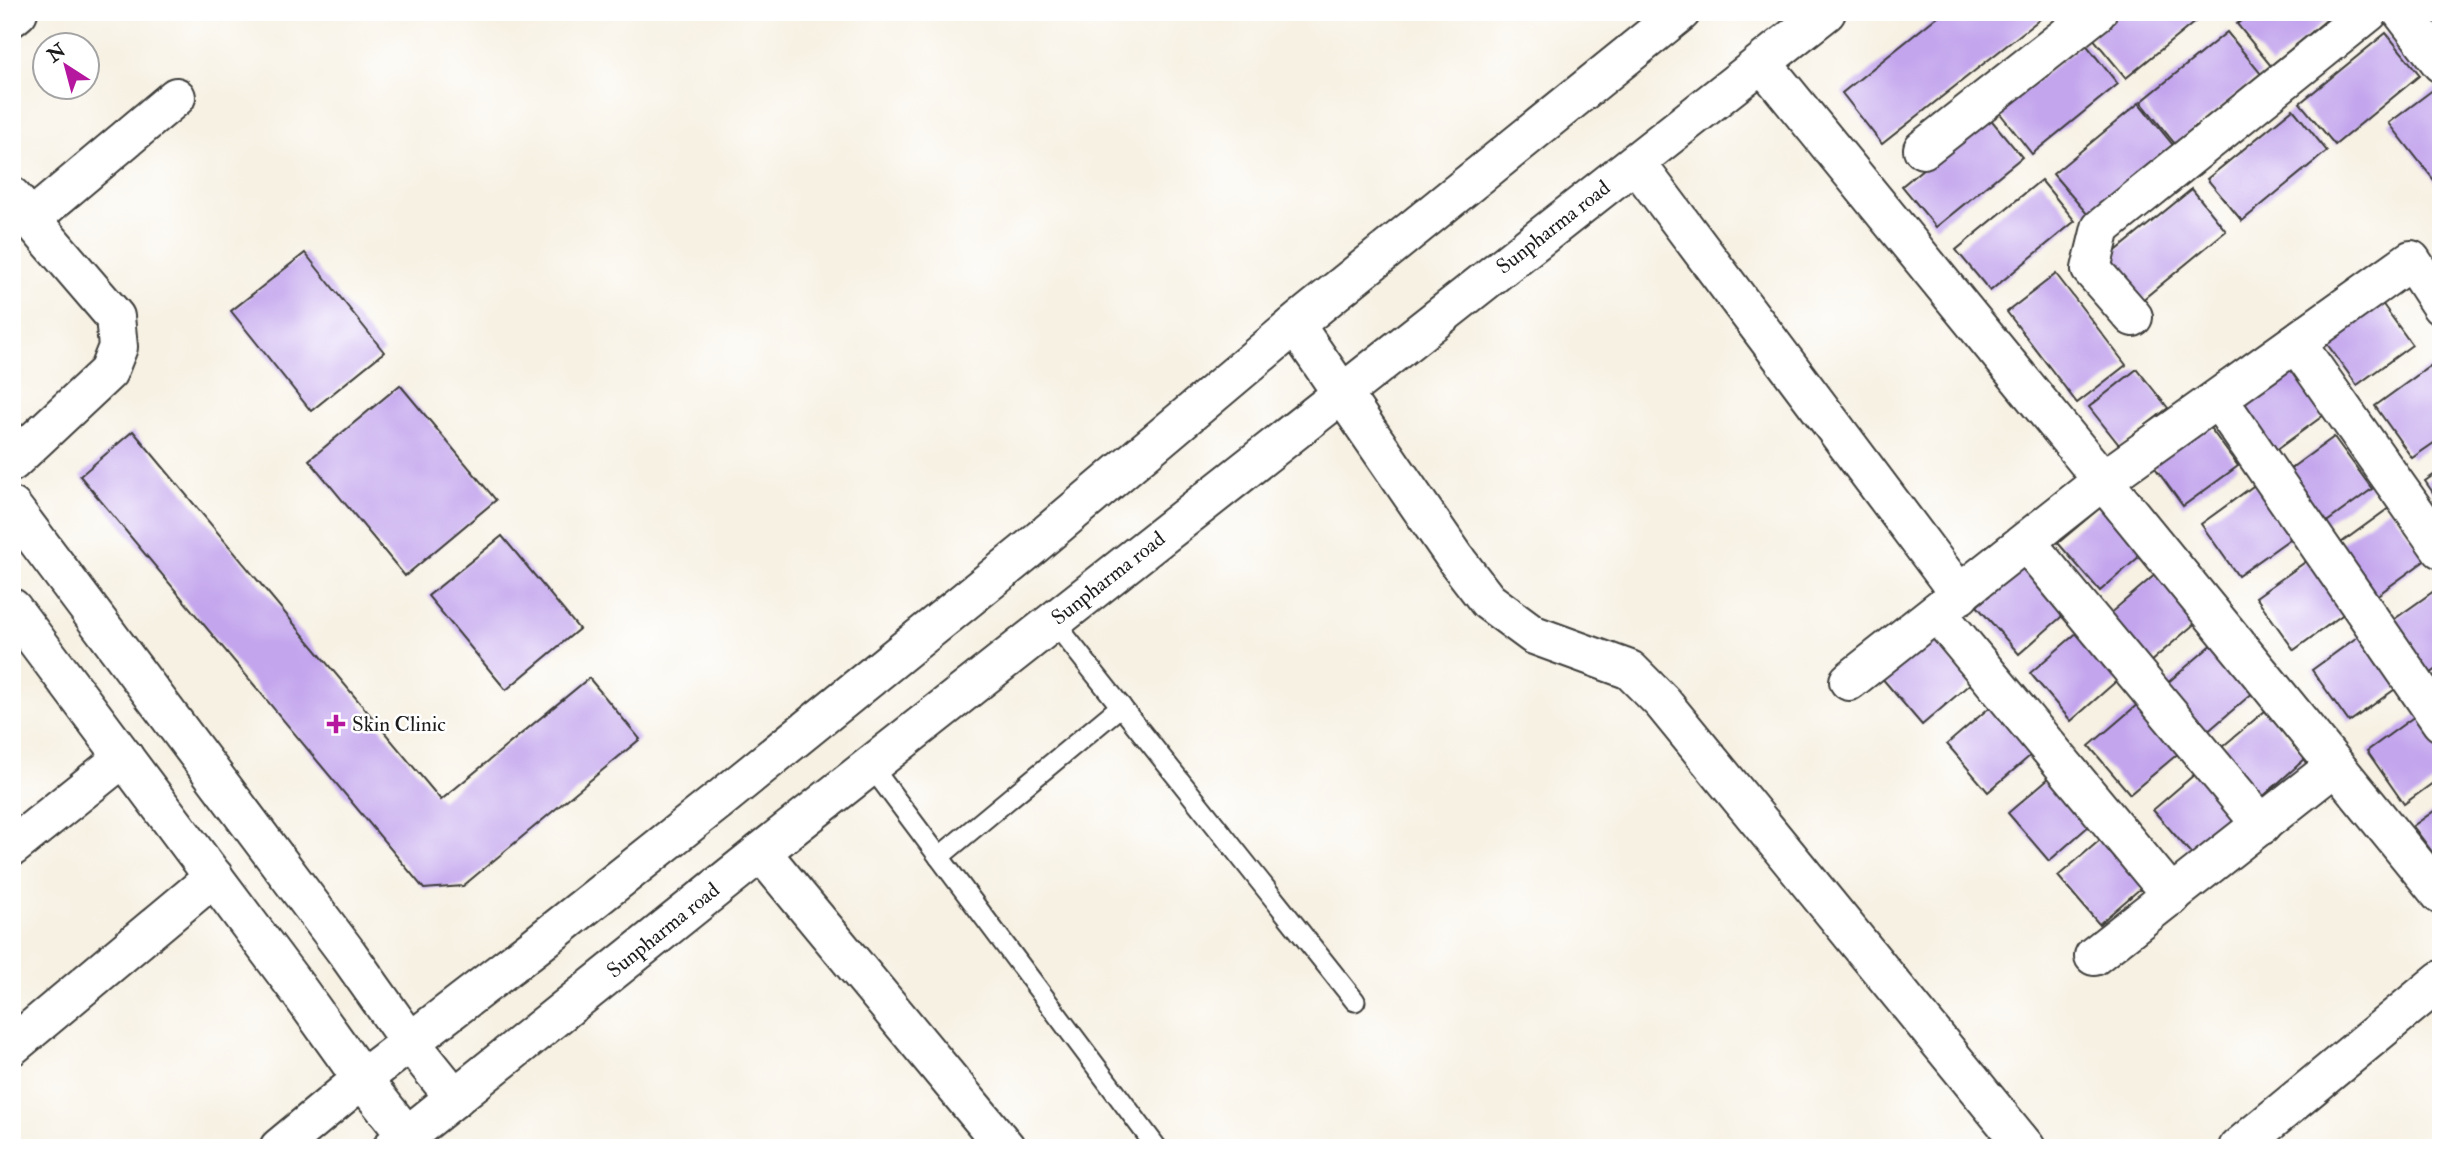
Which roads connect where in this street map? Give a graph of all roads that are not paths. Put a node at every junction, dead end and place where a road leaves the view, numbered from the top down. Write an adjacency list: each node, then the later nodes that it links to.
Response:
1 (18, 12): 7 (street)
2 (1681, 12): 16 (street)
3 (1826, 12): 9 (street, Sunpharma road)
4 (2097, 12): 11 (street)
5 (2369, 12): 15 (street)
6 (2402, 12): 8 (street)
7 (12, 17)
8 (2441, 63)
9 (1763, 64): 12 (street, Sunpharma road); 21 (street)
10 (176, 97): 13 (street)
11 (1923, 149)
12 (1636, 163): 18 (street, Sunpharma road); 25 (street)
13 (22, 208): 20 (street)
14 (2441, 306): 17 (street)
15 (2133, 317)
16 (1295, 325): 18 (street); 44 (street)
17 (2295, 343): 19 (street); 24 (street)
18 (1341, 393): 26 (street, Sunpharma road); 52 (street)
19 (2218, 399): 21 (street); 30 (street)
20 (12, 462)
21 (2102, 481): 23 (street); 33 (street)
22 (12, 507): 44 (street)
23 (2026, 542): 25 (street); 34 (street)
24 (2441, 549)
25 (1948, 604): 28 (street); 40 (street)
26 (1054, 621): 29 (lane); 32 (street, Sunpharma road)
27 (18, 627): 31 (street)
28 (1849, 681)
29 (1121, 706): 37 (lane); 43 (lane)
30 (2441, 722)
31 (124, 757): 35 (street); 38 (street)
32 (871, 766): 36 (street, Sunpharma road); 37 (lane)
33 (2335, 766): 34 (street); 39 (street)
34 (2262, 825): 40 (street)
35 (12, 847)
36 (761, 852): 47 (street, Sunpharma road); 50 (street)
37 (939, 857): 51 (lane)
38 (214, 877): 45 (street); 46 (street)
39 (2441, 895)
40 (2172, 896): 41 (street)
41 (2095, 956)
42 (2441, 980): 53 (street)
43 (1355, 1000)
44 (410, 1042): 46 (street); 47 (street)
45 (12, 1046)
46 (362, 1079): 48 (street); 49 (street)
47 (455, 1098): 48 (street, Sunpharma road)
48 (400, 1142)
49 (279, 1148)
50 (1006, 1148)
51 (1157, 1148)
52 (2026, 1148)
53 (2238, 1148)

